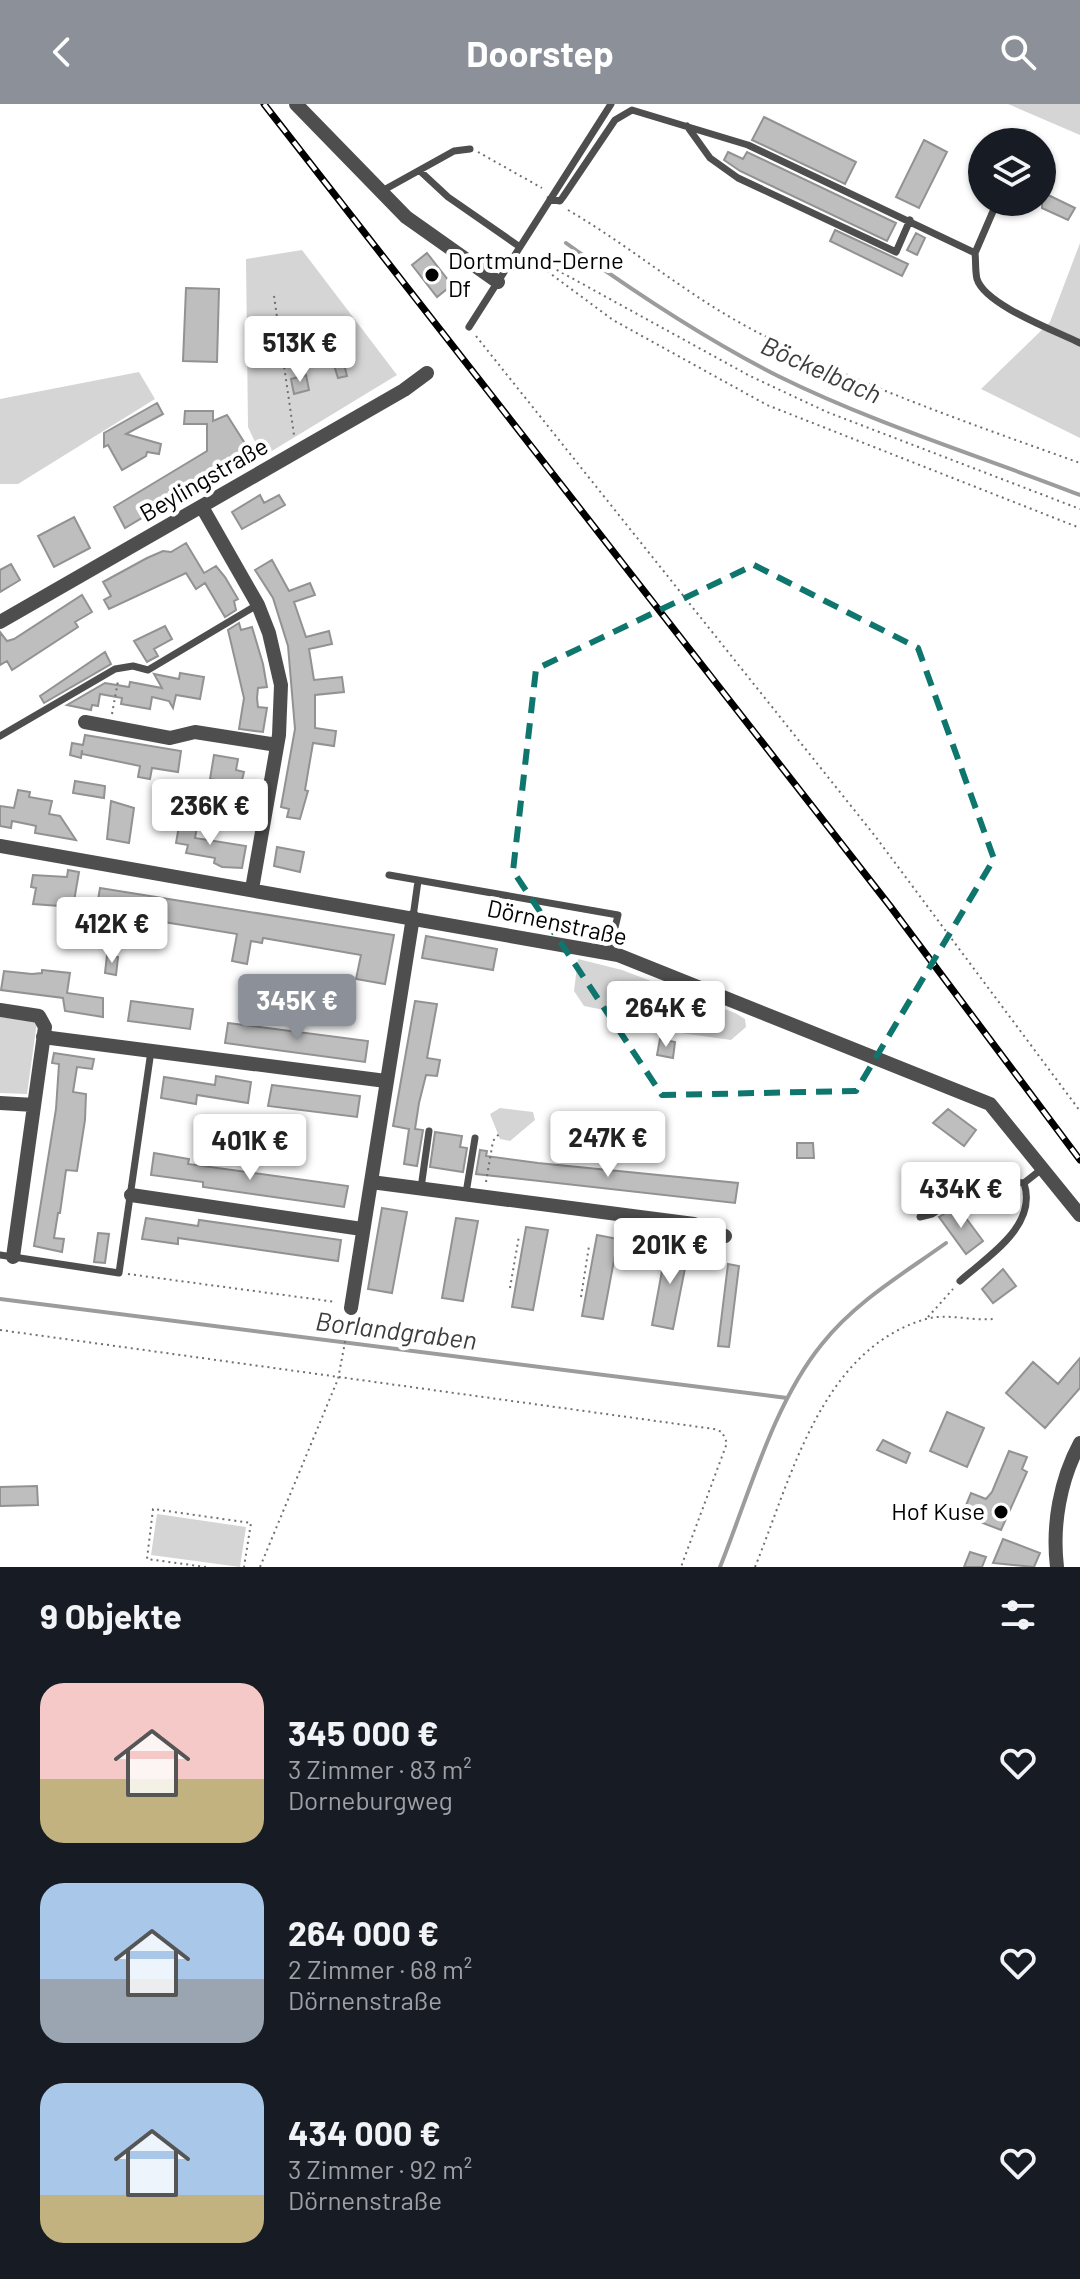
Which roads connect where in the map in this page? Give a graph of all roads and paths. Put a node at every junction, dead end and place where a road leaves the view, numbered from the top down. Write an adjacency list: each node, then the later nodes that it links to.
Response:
1 (296, 104): 6 (street)
2 (611, 104): 7 (lane)
3 (687, 126): 7 (lane); 9 (lane); 9 (lane)
4 (470, 149): 5 (lane); 7 (path)
5 (420, 171): 6 (lane); 10 (lane)
6 (380, 192): 13 (street)
7 (552, 196): 10 (lane); 19 (path)
8 (991, 216): 11 (lane)
9 (910, 220): 11 (lane)
10 (519, 248): 12 (path); 13 (lane)
11 (975, 253): 16 (lane)
12 (539, 264): 21 (path); 22 (path)
13 (498, 282): 15 (lane)
14 (274, 296): 18 (path)
15 (469, 327): 42 (path)
16 (1080, 343)
17 (427, 373): 18 (street, Beylingstraße)
18 (297, 452): 20 (street, Beylingstraße)
19 (1080, 463)
20 (202, 507): 23 (street); 24 (street, Beylingstraße)
21 (1080, 509)
22 (1080, 528)
23 (258, 605): 25 (lane); 29 (street)
24 (0, 622)
25 (121, 668): 27 (path); 28 (lane)
26 (85, 722): 27 (street)
27 (110, 727): 29 (street)
28 (0, 736)
29 (277, 745): 33 (street)
30 (0, 846): 33 (street, Dörnenstraße)
31 (389, 875): 32 (lane)
32 (418, 881): 34 (lane); 35 (lane)
33 (252, 889): 34 (street, Dörnenstraße)
34 (413, 917): 35 (street, Dörnenstraße); 39 (street)
35 (609, 953): 46 (street, Dörnenstraße)
36 (0, 1010): 37 (street)
37 (43, 1037): 38 (street); 41 (street)
38 (151, 1051): 39 (street); 51 (lane)
39 (386, 1081): 47 (street)
40 (0, 1103): 41 (street)
41 (34, 1105): 59 (street)
42 (1080, 1111)
43 (429, 1131): 49 (lane)
44 (499, 1134): 52 (path)
45 (475, 1138): 50 (lane)
46 (1043, 1168): 48 (lane); 53 (street, Dörnenstraße)
47 (371, 1182): 49 (street); 55 (street)
48 (1024, 1183): 54 (lane); 61 (lane)
49 (421, 1188): 50 (street)
50 (466, 1193): 52 (street)
51 (131, 1195): 55 (street); 60 (lane)
52 (484, 1196): 57 (street)
53 (1080, 1215)
54 (920, 1217)
55 (362, 1229): 64 (street)
56 (519, 1236): 62 (path)
57 (725, 1236)
58 (589, 1246): 63 (path)
59 (6, 1256): 60 (lane)
60 (119, 1273): 64 (path)
61 (960, 1281): 65 (path)
62 (510, 1288)
63 (581, 1297)
64 (351, 1306)
65 (928, 1318): 66 (path); 75 (path)
66 (993, 1319)
67 (348, 1326): 69 (path)
68 (0, 1330): 69 (path)
69 (338, 1379): 73 (path); 74 (path)
70 (1080, 1443): 76 (street)
71 (206, 1567): 72 (path)
72 (244, 1567)
73 (260, 1567)
74 (681, 1567)
75 (755, 1567)
76 (1057, 1567)

